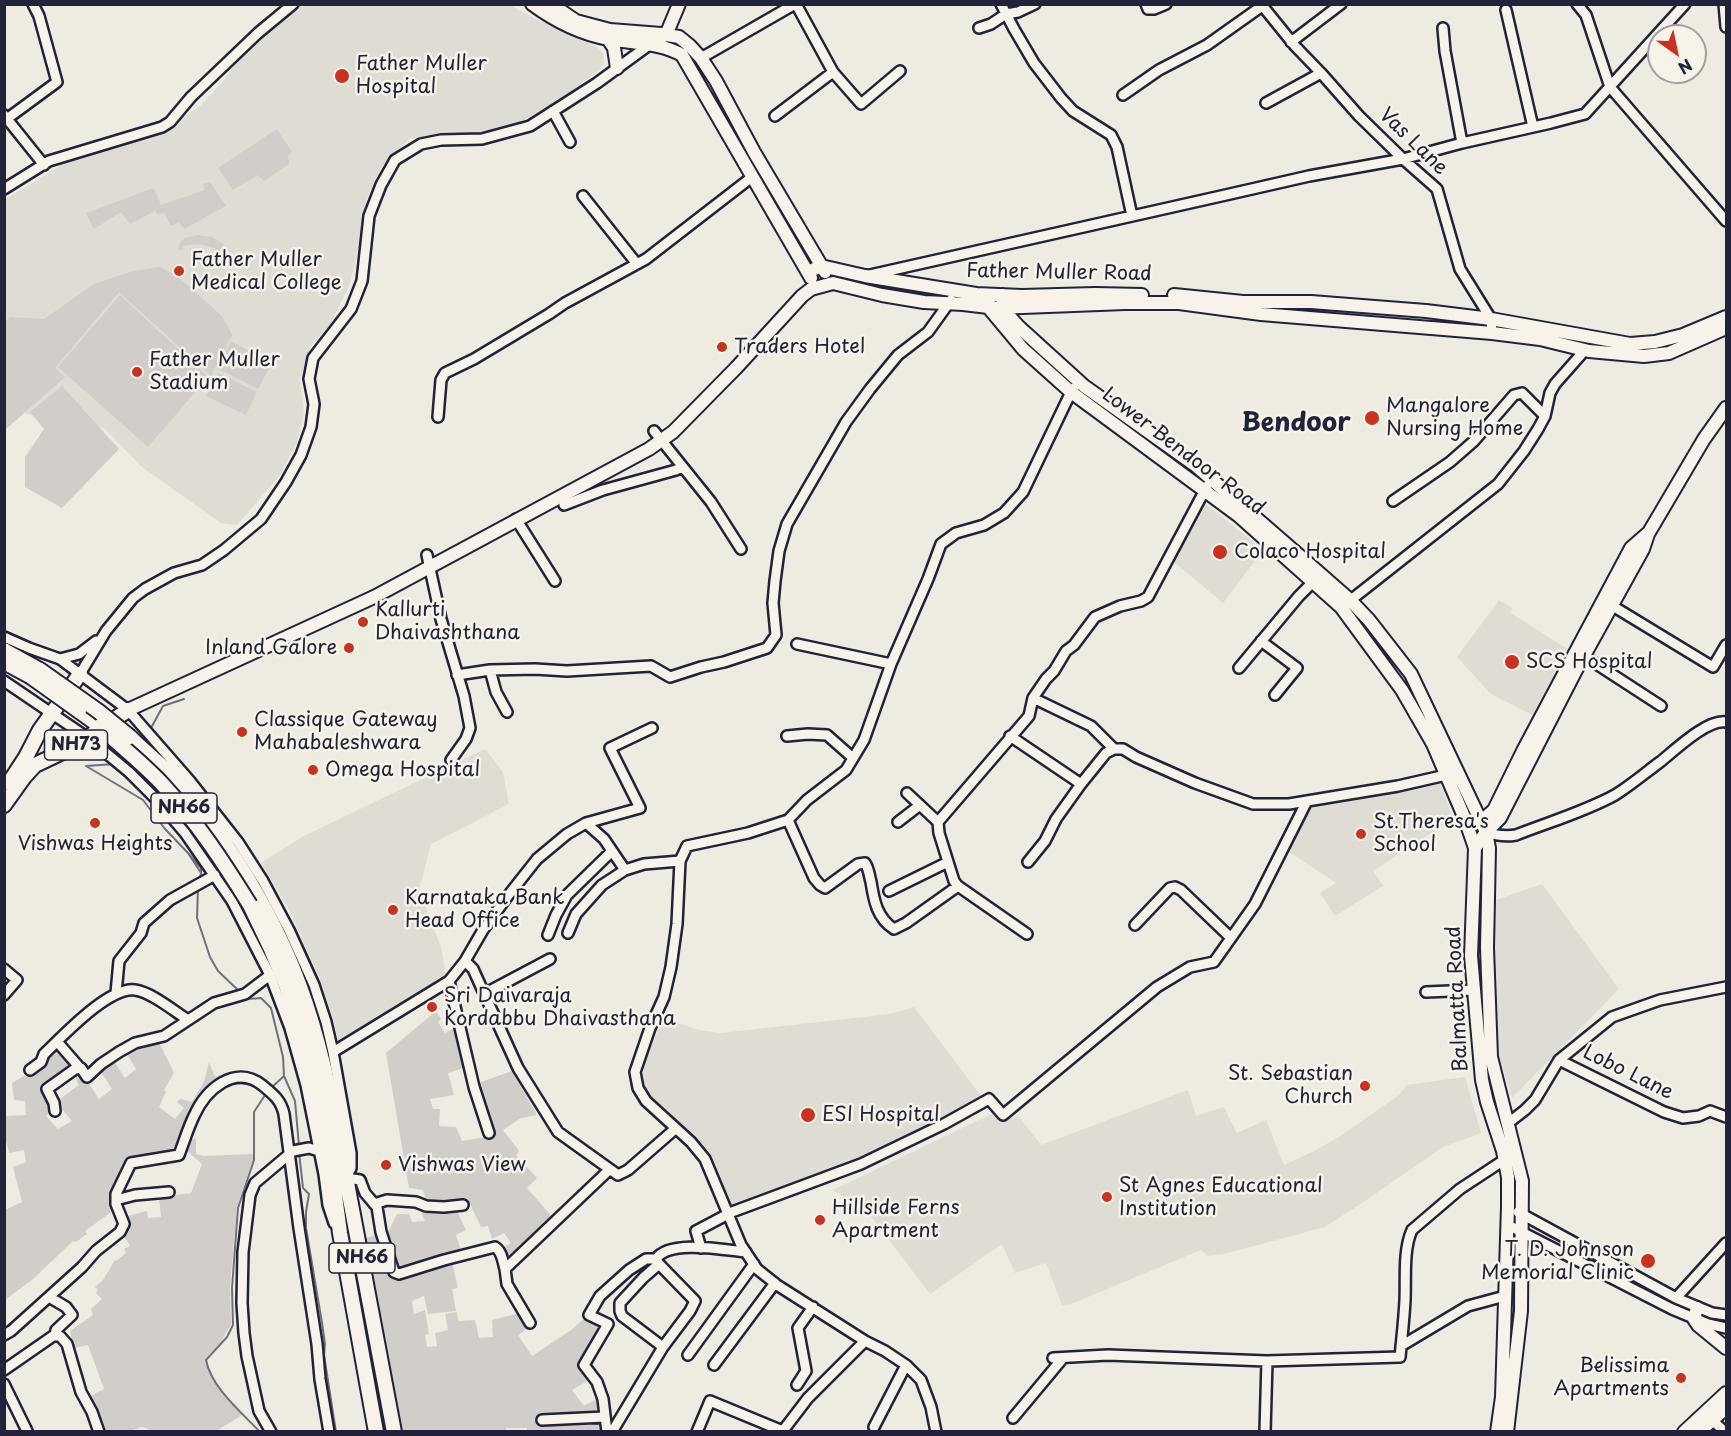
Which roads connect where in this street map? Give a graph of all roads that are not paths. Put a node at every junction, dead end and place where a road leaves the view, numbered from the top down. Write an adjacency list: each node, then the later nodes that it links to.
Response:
1 (33, 4): 35 (street)
2 (293, 4): 40 (street)
3 (532, 4): 22 (main road)
4 (551, 4): 21 (main road)
5 (679, 4): 21 (main road)
6 (795, 4): 25 (street); 28 (street)
7 (1001, 4): 17 (street)
8 (1035, 4): 17 (street)
9 (1146, 4): 10 (street)
10 (1166, 4)
11 (1341, 4): 23 (street)
12 (1577, 4): 30 (street)
13 (1685, 4): 30 (street)
14 (1724, 4): 18 (street)
15 (1261, 5): 23 (street, Vas Lane); 31 (street)
16 (1506, 10): 36 (street)
17 (1006, 14): 19 (street); 44 (street)
18 (1726, 27)
19 (980, 28)
20 (1443, 28): 38 (street)
21 (666, 34): 24 (main road); 25 (main road)
22 (608, 39): 24 (main road); 26 (main road)
23 (1291, 42): 29 (street, Vas Lane)
24 (649, 45): 26 (street); 41 (main road)
25 (701, 58): 47 (main road)
26 (617, 68): 33 (street)
27 (900, 71): 28 (street)
28 (833, 72): 34 (street)
29 (1321, 73): 32 (street); 39 (street, Vas Lane)
30 (1610, 87): 36 (street); 45 (street)
31 (1123, 95)
32 (1266, 103)
33 (553, 111): 37 (street); 79 (street)
34 (775, 116)
35 (5, 119): 40 (street)
36 (1533, 127): 38 (street)
37 (570, 142)
38 (1462, 143): 39 (street)
39 (1403, 159): 44 (street); 56 (street, Vas Lane)
40 (44, 165): 42 (street)
41 (752, 177): 46 (street); 48 (main road)
42 (4, 189)
43 (583, 196): 46 (street)
44 (1132, 216): 49 (street)
45 (1726, 221)
46 (637, 264): 64 (street)
47 (821, 266): 48 (main road); 49 (main road, Father Muller Road); 50 (main road)
48 (808, 272): 51 (main road)
49 (864, 276): 52 (main road, Father Muller Road)
50 (833, 283): 51 (main road); 54 (main road)
51 (817, 288): 65 (main road)
52 (958, 291): 53 (main road, Father Muller Road); 54 (street)
53 (996, 301): 54 (main road); 56 (main road, Father Muller Road); 58 (main road); 60 (main road); 61 (main road, Lower Bendoor Road)
54 (949, 303): 90 (street)
55 (1726, 317): 56 (main road, Father Muller Road)
56 (1491, 319): 58 (street, Vas Lane)
57 (1726, 328): 59 (main road)
58 (1492, 333): 59 (main road)
59 (1585, 350): 63 (street)
60 (1080, 382): 61 (street); 67 (main road)
61 (1071, 392): 68 (main road, Lower Bendoor Road); 88 (street)
62 (1726, 408): 72 (main road)
63 (1545, 416): 69 (street); 77 (street)
64 (438, 417)
65 (657, 436): 66 (street); 71 (main road)
66 (682, 467): 70 (street); 73 (street)
67 (1211, 479): 68 (street); 77 (main road)
68 (1204, 490): 76 (main road, Lower Bendoor Road); 97 (street)
69 (1393, 501)
70 (564, 505)
71 (516, 519): 74 (main road); 75 (street)
72 (1648, 534): 78 (main road); 121 (main road)
73 (741, 549)
74 (429, 561): 93 (street); 99 (main road)
75 (555, 581)
76 (1313, 582): 77 (main road, Lower Bendoor Road); 81 (street)
77 (1346, 604): 110 (main road, Lower Bendoor Road); 121 (main road)
78 (1611, 605): 83 (street); 85 (main road)
79 (106, 631): 86 (street); 92 (street)
80 (4, 637): 86 (street)
81 (1261, 641): 89 (street); 96 (street)
82 (797, 644): 88 (street)
83 (1726, 645)
84 (4, 650): 91 (highway, NH66)
85 (1584, 656): 98 (street); 121 (main road)
86 (60, 659): 92 (street)
87 (4, 662): 91 (highway, NH66)
88 (891, 664): 108 (street)
89 (1239, 668)
90 (490, 670): 93 (street); 100 (street)
91 (35, 673): 95 (highway, NH66, bridge); 132 (highway, NH66, bridge)
92 (80, 674): 95 (highway, NH73); 99 (street)
93 (457, 675): 109 (street)
94 (4, 681): 101 (street)
95 (69, 690): 101 (highway, NH73); 132 (highway, NH66, bridge)
96 (1275, 694)
97 (1033, 698): 105 (street); 107 (street)
98 (1661, 706)
99 (128, 710): 106 (highway, NH73); 151 (street)
100 (507, 712)
101 (52, 714): 106 (street); 112 (highway, NH73)
102 (1726, 722): 121 (street)
103 (652, 728): 120 (street)
104 (787, 736): 108 (street)
105 (1010, 736): 111 (street); 119 (street)
106 (87, 738): 115 (highway, NH73); 129 (street)
107 (1114, 749): 111 (street); 114 (street)
108 (853, 758): 117 (street)
109 (451, 760)
110 (1446, 775): 114 (street); 122 (main road, Lower Bendoor Road)
111 (1081, 784): 127 (street)
112 (4, 790)
113 (907, 793): 116 (street)
114 (1307, 801): 137 (street)
115 (4, 805)
116 (920, 805): 118 (street); 119 (street)
117 (788, 820): 125 (street); 130 (street)
118 (898, 822)
119 (938, 822): 126 (street)
120 (586, 823): 124 (street); 139 (street)
121 (1483, 826): 122 (main road); 123 (main road); 157 (main road)
122 (1468, 828): 123 (main road, Lower Bendoor Road)
123 (1475, 848): 144 (main road, Balmatta Road)
124 (612, 851): 128 (street); 136 (street)
125 (680, 861): 128 (street); 158 (street)
126 (948, 861): 130 (street); 131 (street)
127 (1028, 862)
128 (625, 870): 134 (street)
129 (215, 875): 141 (street); 146 (street)
130 (958, 886): 135 (street)
131 (889, 891)
132 (254, 902): 164 (highway, NH66); 174 (highway, NH66)
133 (1135, 925): 137 (street)
134 (568, 933)
135 (1027, 934)
136 (548, 935)
137 (1231, 938): 170 (street)
138 (550, 959): 147 (street)
139 (465, 961): 142 (street); 147 (street)
140 (4, 969): 148 (street)
141 (270, 975): 149 (street); 160 (street)
142 (449, 981): 151 (street); 159 (street)
143 (1726, 987): 152 (street)
144 (1474, 990): 145 (street); 162 (main road, Balmatta Road)
145 (1426, 992)
146 (116, 993): 149 (street); 150 (street)
147 (484, 994): 163 (street)
148 (4, 995)
149 (188, 1020): 153 (street)
150 (56, 1043): 153 (street); 154 (street)
151 (333, 1052): 164 (street)
152 (1559, 1060): 156 (street, Lobo Lane); 157 (street, Lobo Lane)
153 (80, 1068): 155 (street)
154 (30, 1070)
155 (56, 1111)
156 (1726, 1117)
157 (1507, 1124): 171 (main road)
158 (675, 1128): 163 (street); 170 (street)
159 (489, 1133)
160 (319, 1151): 161 (street); 174 (street)
161 (289, 1156): 166 (street); 212 (street); 213 (street)
162 (1504, 1160): 169 (main road, Balmatta Road); 193 (street)
163 (609, 1170): 180 (street)
164 (346, 1178): 167 (street); 215 (highway, NH66)
165 (169, 1192): 166 (street)
166 (116, 1200): 183 (street)
167 (374, 1204): 168 (street); 180 (street)
168 (463, 1204)
169 (1508, 1206): 171 (street); 172 (main road, Balmatta Road)
170 (728, 1214): 176 (street); 177 (street)
171 (1523, 1215): 173 (main road); 184 (street)
172 (1508, 1225): 173 (street); 182 (main road, Balmatta Road)
173 (1521, 1232): 186 (street); 223 (main road)
174 (340, 1233): 214 (highway, NH66)
175 (1726, 1243): 184 (street)
176 (701, 1248): 177 (street); 178 (street)
177 (746, 1252): 179 (street)
178 (657, 1262): 194 (street); 194 (street); 206 (street)
179 (754, 1264): 181 (street); 196 (street)
180 (505, 1269): 188 (street)
181 (775, 1283): 185 (street); 198 (street)
182 (1505, 1296): 193 (street); 222 (main road, Balmatta Road)
183 (49, 1297): 190 (street); 191 (street)
184 (1676, 1298): 186 (street)
185 (813, 1306): 192 (street); 202 (street)
186 (1695, 1314): 187 (street); 189 (street); 195 (main road)
187 (1726, 1315)
188 (530, 1323)
189 (1726, 1328)
190 (4, 1335)
191 (55, 1336): 200 (street); 211 (street)
192 (865, 1341): 199 (street); 219 (street)
193 (1401, 1346): 197 (street)
194 (663, 1347): 217 (street)
195 (1726, 1348)
196 (688, 1355)
197 (1267, 1361): 207 (street); 221 (street)
198 (714, 1365)
199 (906, 1365): 209 (street); 220 (street)
200 (4, 1370)
201 (4, 1384): 210 (street)
202 (797, 1385)
203 (1726, 1393): 205 (main road)
204 (1726, 1408): 205 (main road)
205 (1709, 1416): 224 (main road); 225 (main road); 226 (street)
206 (605, 1417): 208 (street); 216 (street)
207 (1012, 1418)
208 (542, 1420)
209 (874, 1427)
210 (27, 1431)
211 (99, 1431)
212 (271, 1431)
213 (330, 1431)
214 (376, 1431)
215 (393, 1431)
216 (607, 1431)
217 (612, 1431)
218 (697, 1431): 219 (street)
219 (783, 1431)
220 (936, 1431)
221 (1265, 1431)
222 (1497, 1431)
223 (1507, 1431)
224 (1684, 1431)
225 (1698, 1431)
226 (1724, 1431)

